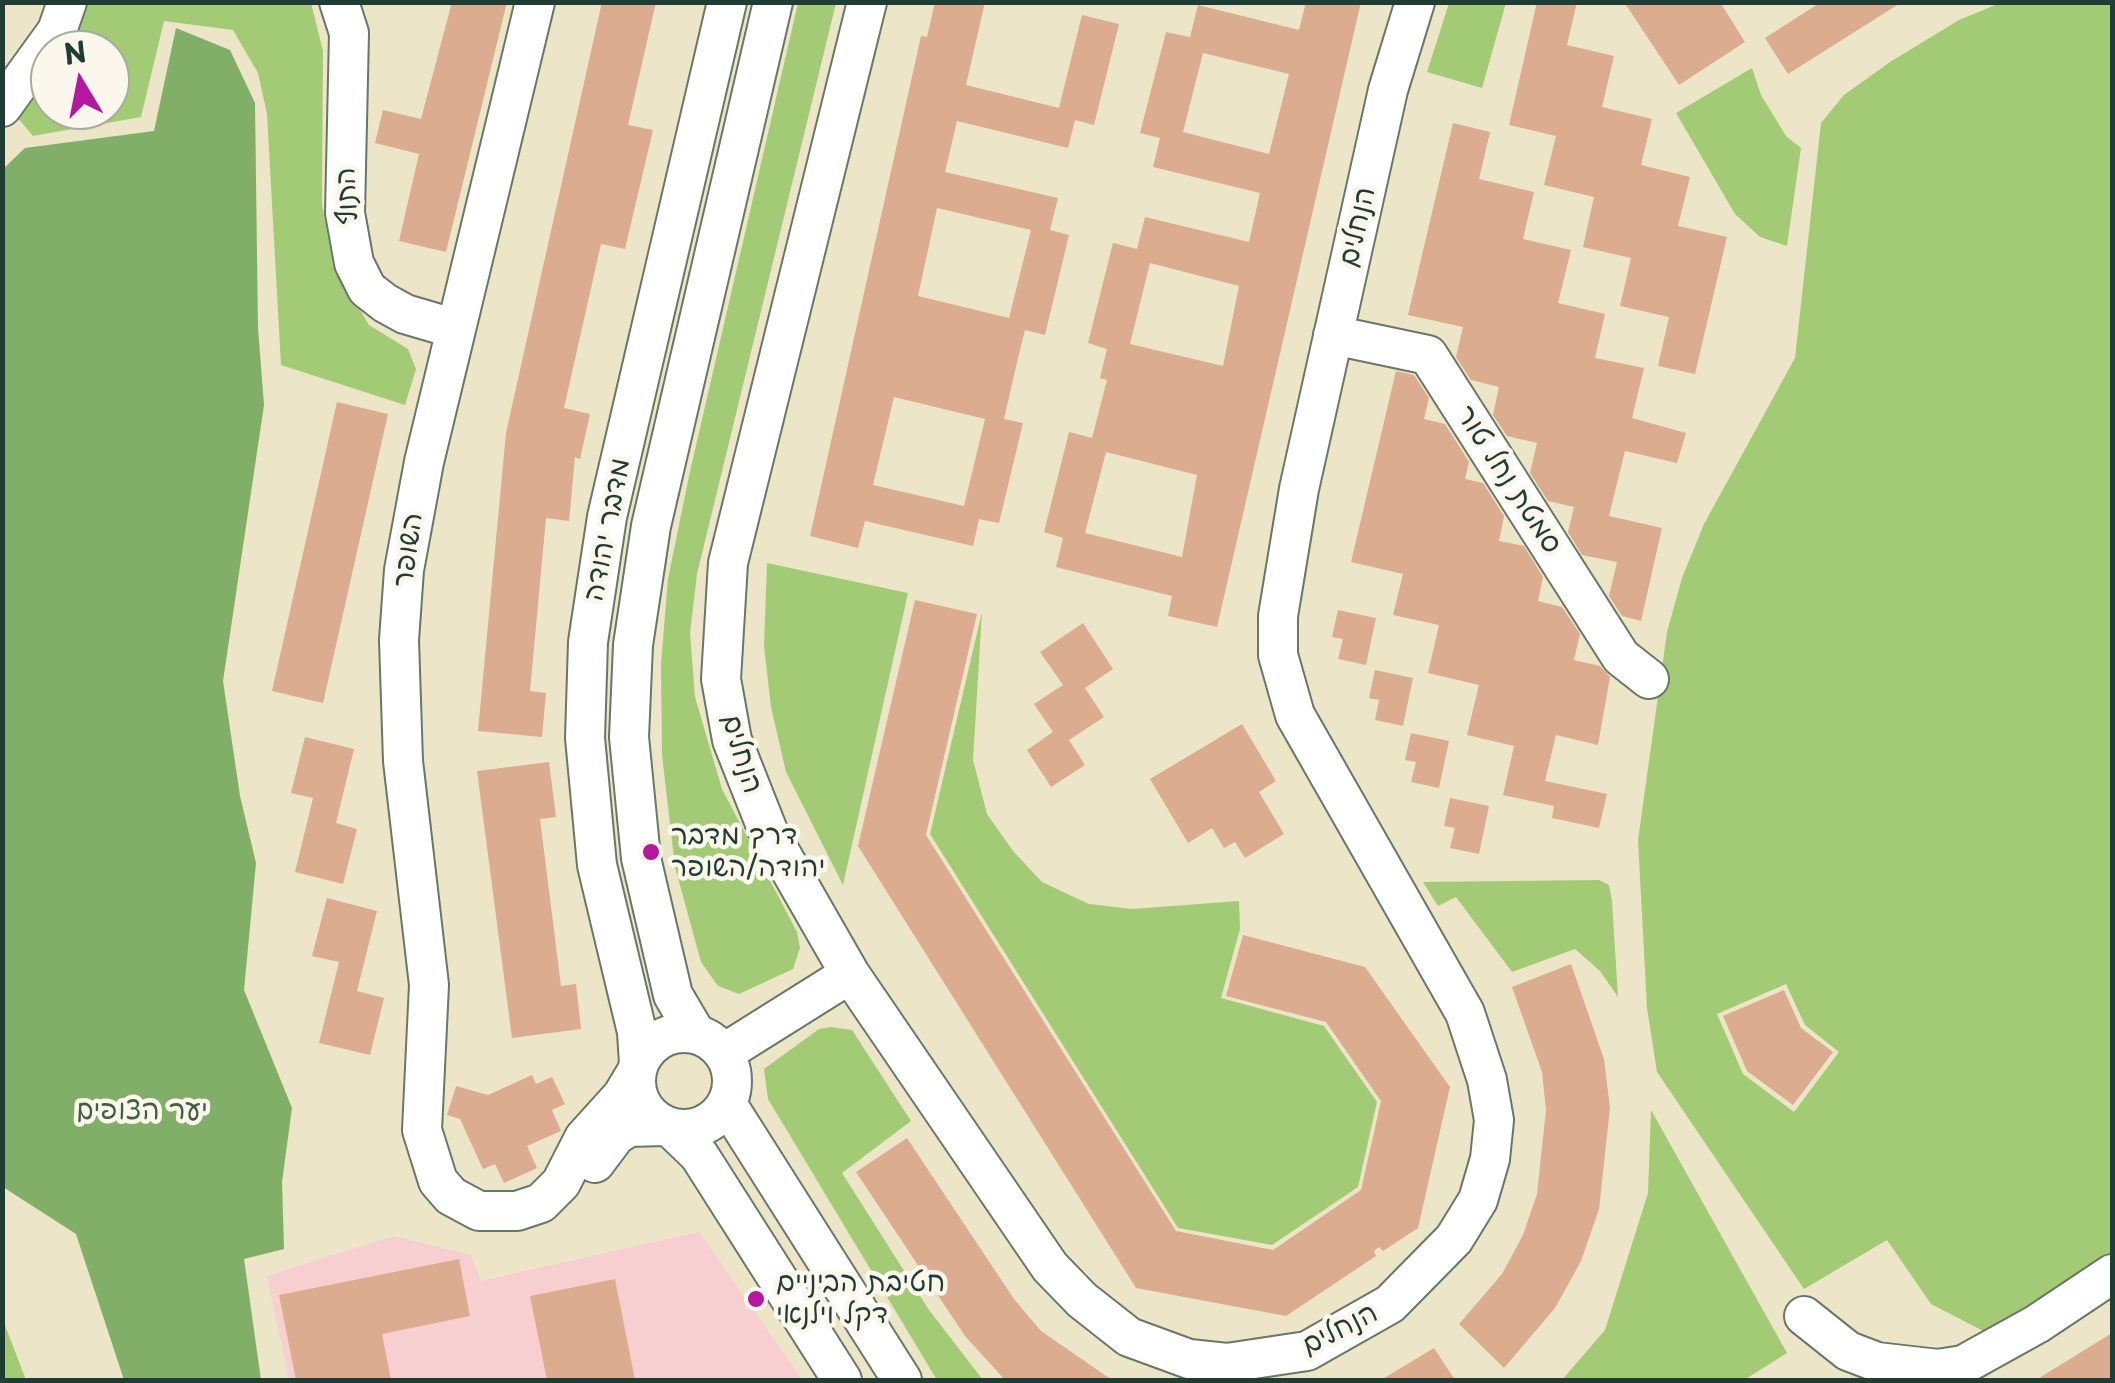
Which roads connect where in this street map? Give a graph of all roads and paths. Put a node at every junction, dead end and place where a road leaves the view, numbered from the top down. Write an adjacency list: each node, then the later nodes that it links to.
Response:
1 (66, 2): 8 (street)
2 (339, 2): 9 (street, התוף)
3 (536, 2): 9 (street, השופר)
4 (727, 2): 14 (street, מדבר יהודה)
5 (773, 2): 13 (street, מדבר יהודה)
6 (867, 2): 12 (street, הנחלים)
7 (1414, 2): 10 (street, הנחלים)
8 (2, 106)
9 (456, 329): 16 (street, השופר)
10 (1333, 335): 11 (street, סמטת נחל טור); 12 (street, הנחלים)
11 (1649, 680)
12 (850, 974): 13 (street)
13 (710, 1044): 14 (street); 15 (street)
14 (638, 1067): 16 (street, השופר); 17 (street)
15 (727, 1104): 17 (street); 21 (street)
16 (424, 1109): 17 (street, השופר)
17 (667, 1127): 20 (street)
18 (2112, 1274): 19 (street)
19 (1804, 1316)
20 (842, 1380)
21 (902, 1380)

